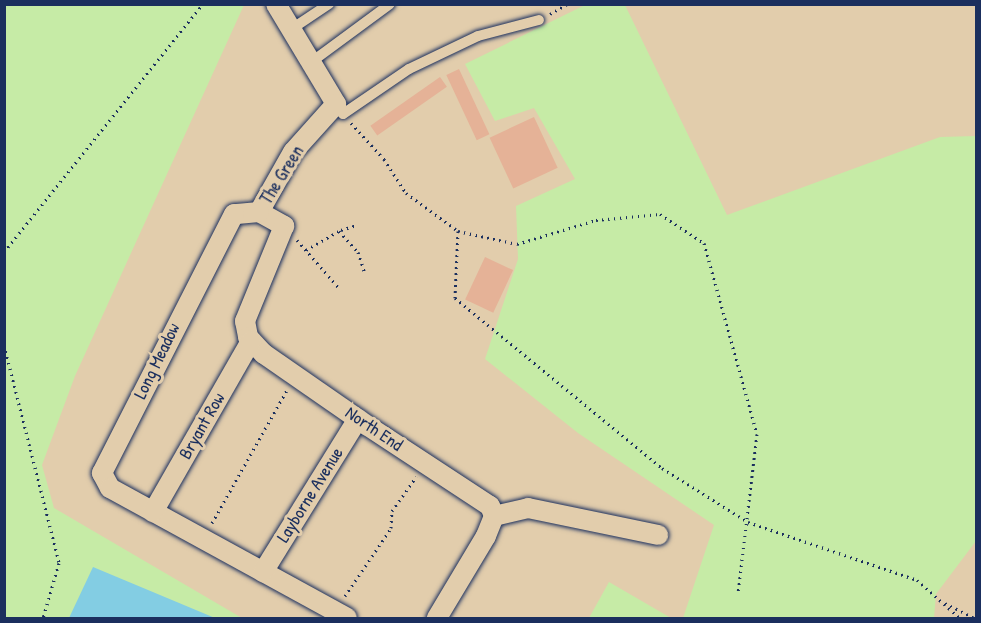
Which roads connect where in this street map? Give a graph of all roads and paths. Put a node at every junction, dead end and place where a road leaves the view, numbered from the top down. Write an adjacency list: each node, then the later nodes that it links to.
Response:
1 (203, 4): 16 (path)
2 (329, 4): 7 (lane)
3 (390, 4): 8 (lane)
4 (567, 4): 6 (path)
5 (278, 8): 7 (street)
6 (539, 20): 9 (lane)
7 (290, 30): 8 (street)
8 (310, 63): 9 (street)
9 (339, 109): 10 (street, The Green); 14 (path)
10 (259, 212): 12 (street, The Green); 24 (street, Long Meadow)
11 (356, 225): 13 (path)
12 (284, 226): 15 (path); 19 (street, The Green)
13 (339, 231): 15 (path); 17 (path)
14 (459, 231): 26 (path); 26 (path)
15 (306, 250): 18 (path)
16 (4, 252)
17 (365, 274)
18 (339, 288)
19 (251, 341): 21 (street, North End); 24 (street, Bryant Row)
20 (4, 345): 33 (path)
21 (296, 375): 22 (street, North End); 28 (path)
22 (358, 419): 23 (street, North End); 29 (street, Layborne Avenue)
23 (425, 463): 25 (street, North End); 32 (path)
24 (153, 512): 28 (street)
25 (494, 516): 27 (street); 34 (street)
26 (748, 522): 30 (path); 31 (path)
27 (658, 535)
28 (203, 539): 29 (street)
29 (263, 572): 32 (street)
30 (738, 594)
31 (938, 599): 35 (path); 36 (path)
32 (341, 615)
33 (43, 618)
34 (437, 618)
35 (960, 618)
36 (974, 618)

